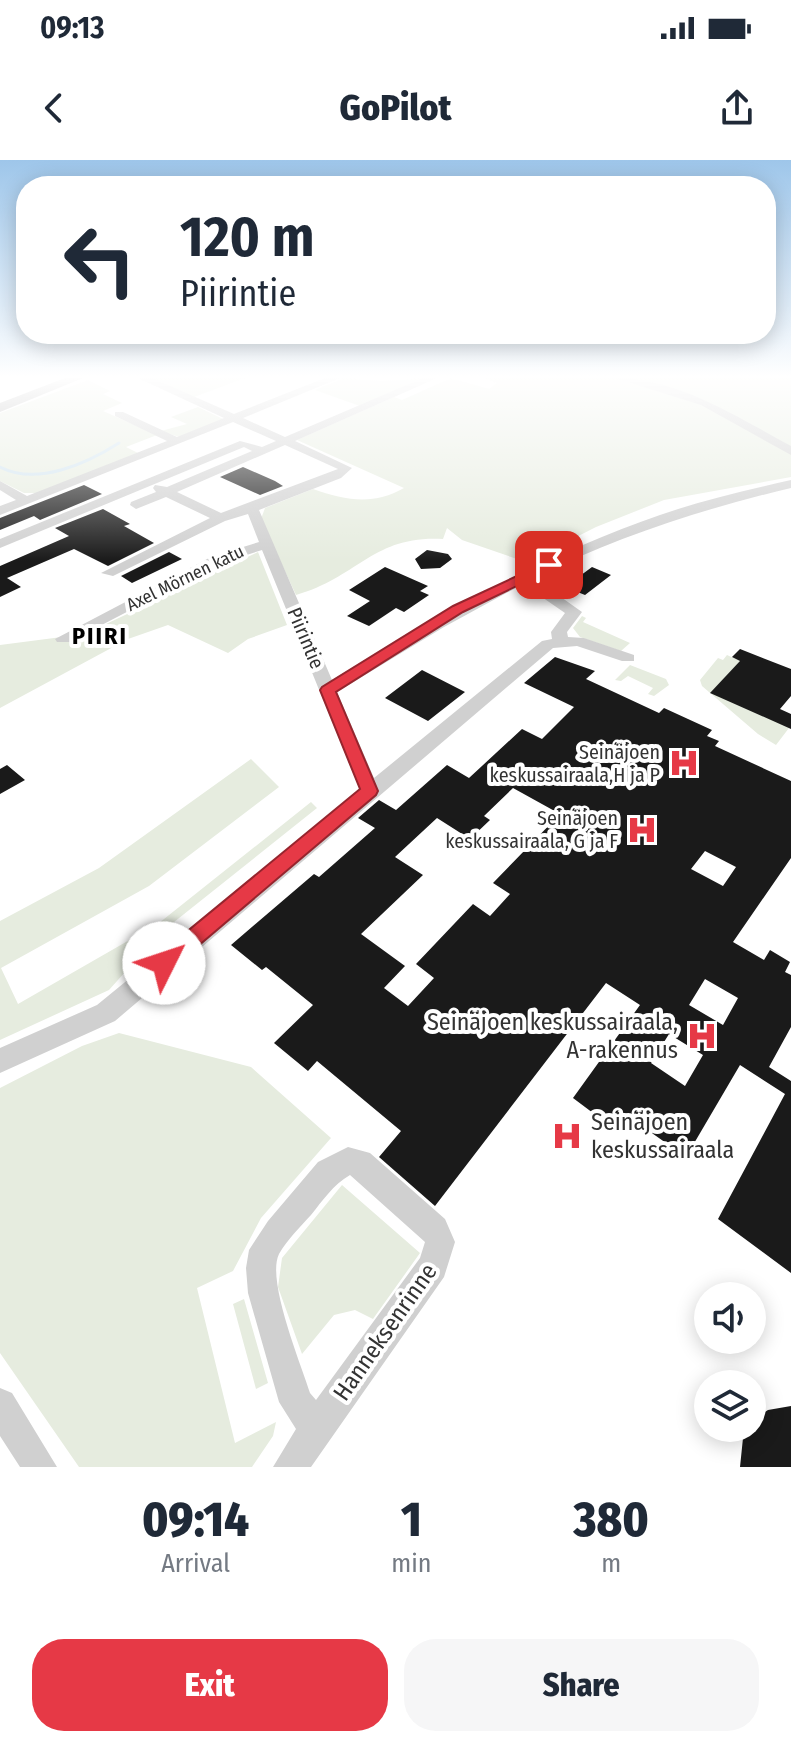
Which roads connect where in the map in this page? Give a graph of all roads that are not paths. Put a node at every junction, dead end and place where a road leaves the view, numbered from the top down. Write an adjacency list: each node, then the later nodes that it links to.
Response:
1 (173, 439): 6 (street)
2 (182, 439): 6 (street)
3 (281, 439): 7 (street)
4 (290, 439): 7 (street)
5 (769, 439): 9 (street)
6 (177, 441): 10 (street)
7 (285, 441): 8 (street); 17 (street)
8 (262, 451): 11 (street); 14 (street)
9 (791, 451)
10 (114, 466): 11 (street); 15 (street)
11 (148, 483): 14 (street); 20 (street)
12 (791, 484): 23 (street)
13 (0, 485): 15 (street)
14 (167, 492): 16 (street); 19 (street)
15 (27, 501): 18 (street)
16 (136, 505)
17 (252, 508): 19 (street); 21 (street, Piirintie)
18 (0, 511)
19 (220, 518): 22 (street)
20 (0, 544)
21 (266, 544): 24 (street, Axel Mörnen katu); 27 (street, Piirintie)
22 (108, 573)
23 (523, 577): 25 (street); 27 (street)
24 (63, 639)
25 (560, 641): 26 (street); 28 (street)
26 (628, 658)
27 (328, 690): 28 (street, Piirintie)
28 (370, 791): 29 (street)
29 (0, 1061)
30 (0, 1405): 32 (street)
31 (317, 1428): 31 (street, Hanneksenrinne); 33 (street, Hanneksenrinne)
32 (40, 1467)
33 (290, 1467)

